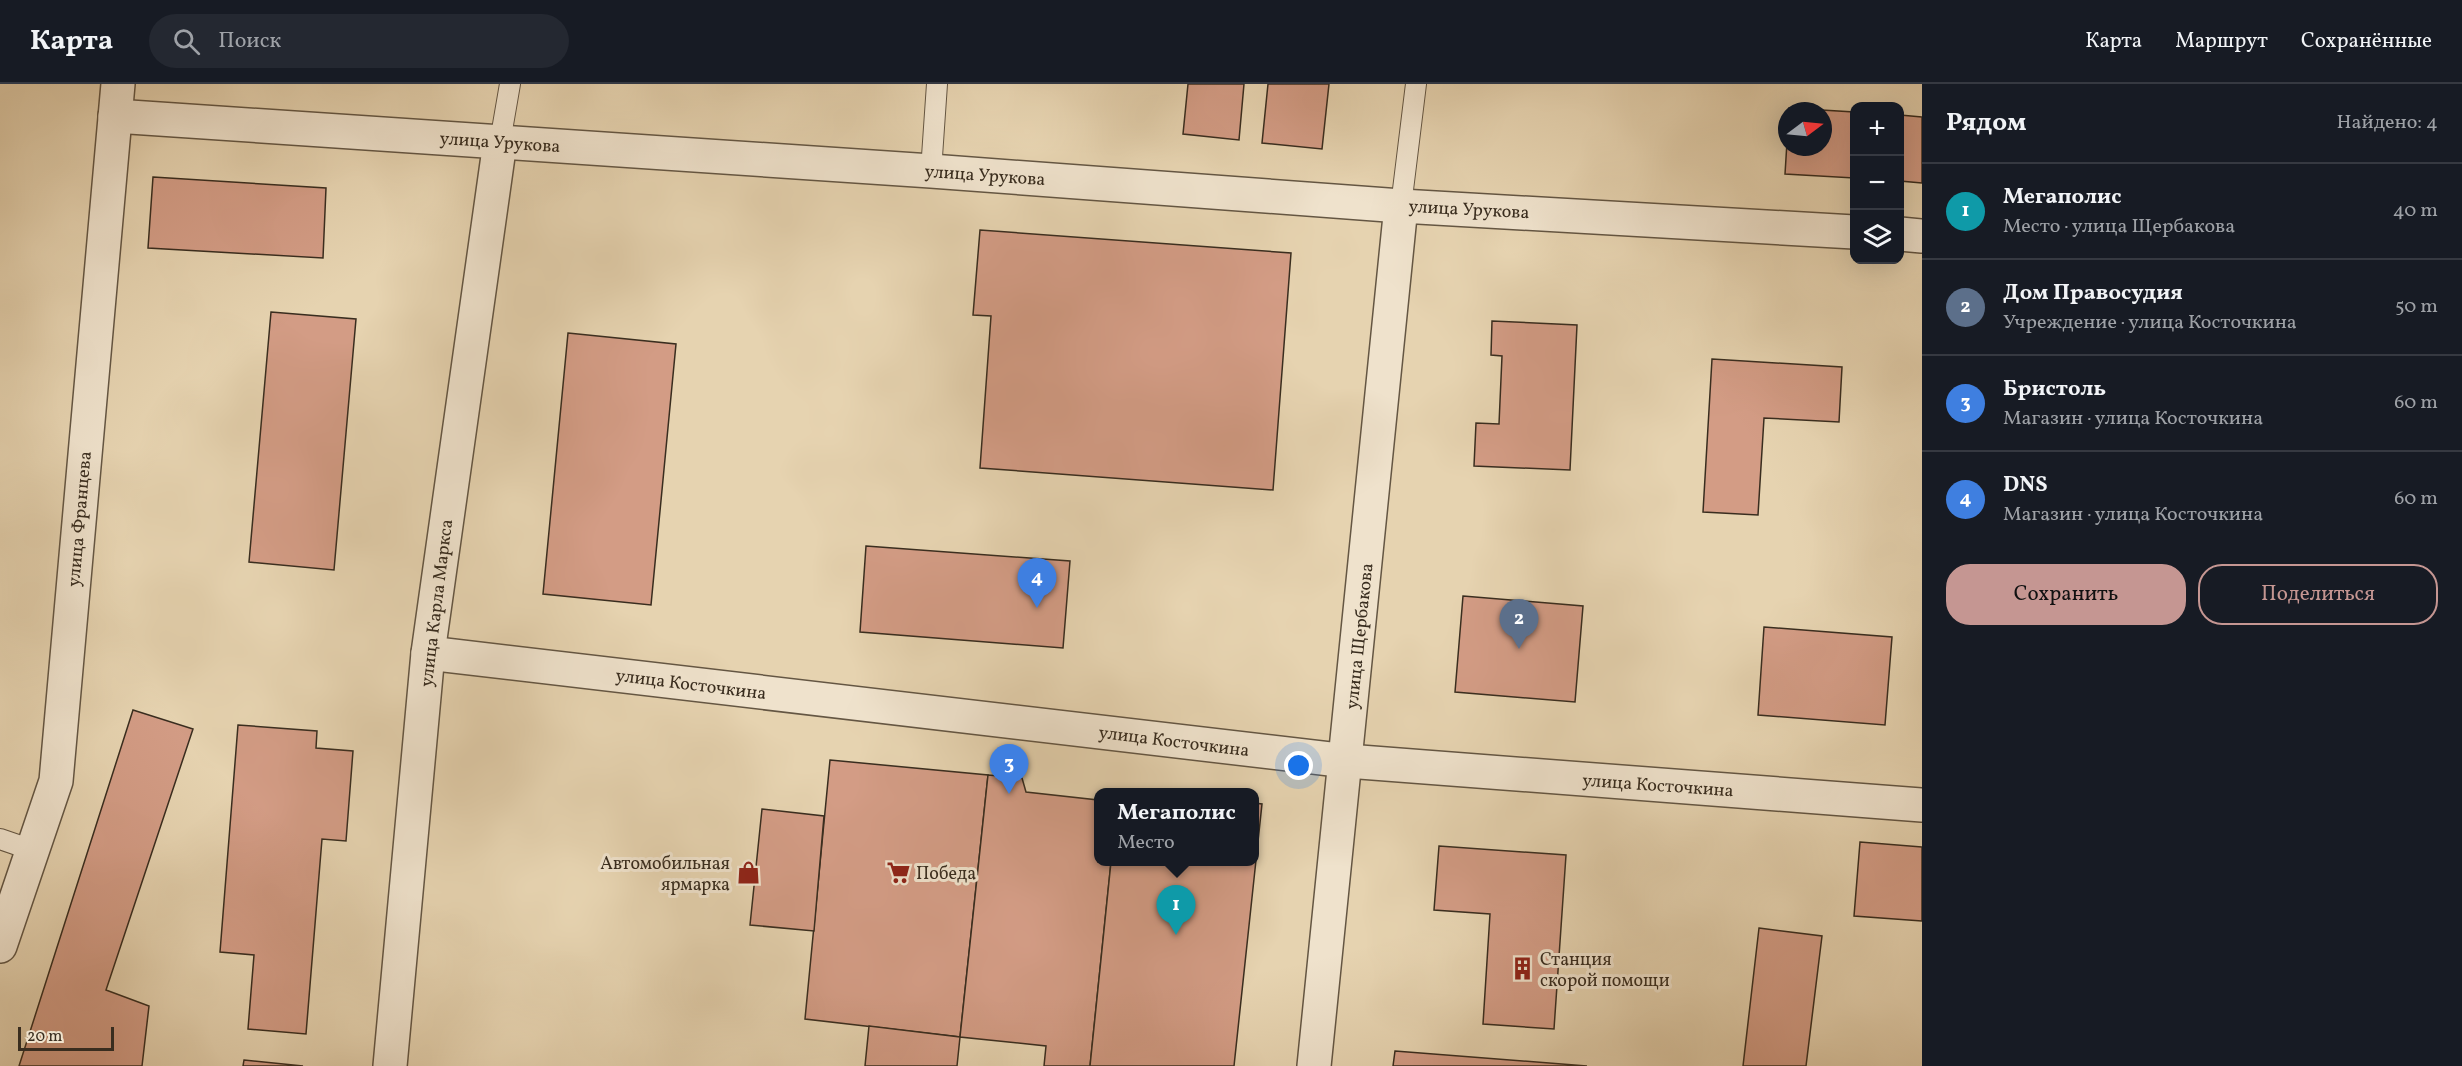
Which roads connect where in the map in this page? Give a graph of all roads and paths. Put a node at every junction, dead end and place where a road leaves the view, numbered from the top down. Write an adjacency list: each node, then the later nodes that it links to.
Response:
1 (118, 84): 5 (street, улица Францева)
2 (510, 84): 6 (lane)
3 (937, 84): 7 (lane)
4 (1416, 84): 8 (lane)
5 (115, 116): 6 (street, улица Урукова); 16 (street, улица Францева)
6 (500, 142): 7 (street, улица Урукова); 12 (street, улица Карла Маркса)
7 (931, 171): 8 (street, улица Урукова)
8 (1401, 206): 9 (street, улица Урукова); 13 (street, улица Щербакова)
9 (1850, 232)
10 (1904, 234): 11 (street)
11 (1922, 236)
12 (428, 653): 13 (street, улица Косточкина); 18 (street, улица Карла Маркса)
13 (1347, 761): 14 (street, улица Косточкина); 19 (street, улица Щербакова)
14 (1922, 804)
15 (0, 839): 16 (lane)
16 (32, 850): 17 (street, улица Францева)
17 (0, 946)
18 (390, 1066)
19 (1314, 1066)

